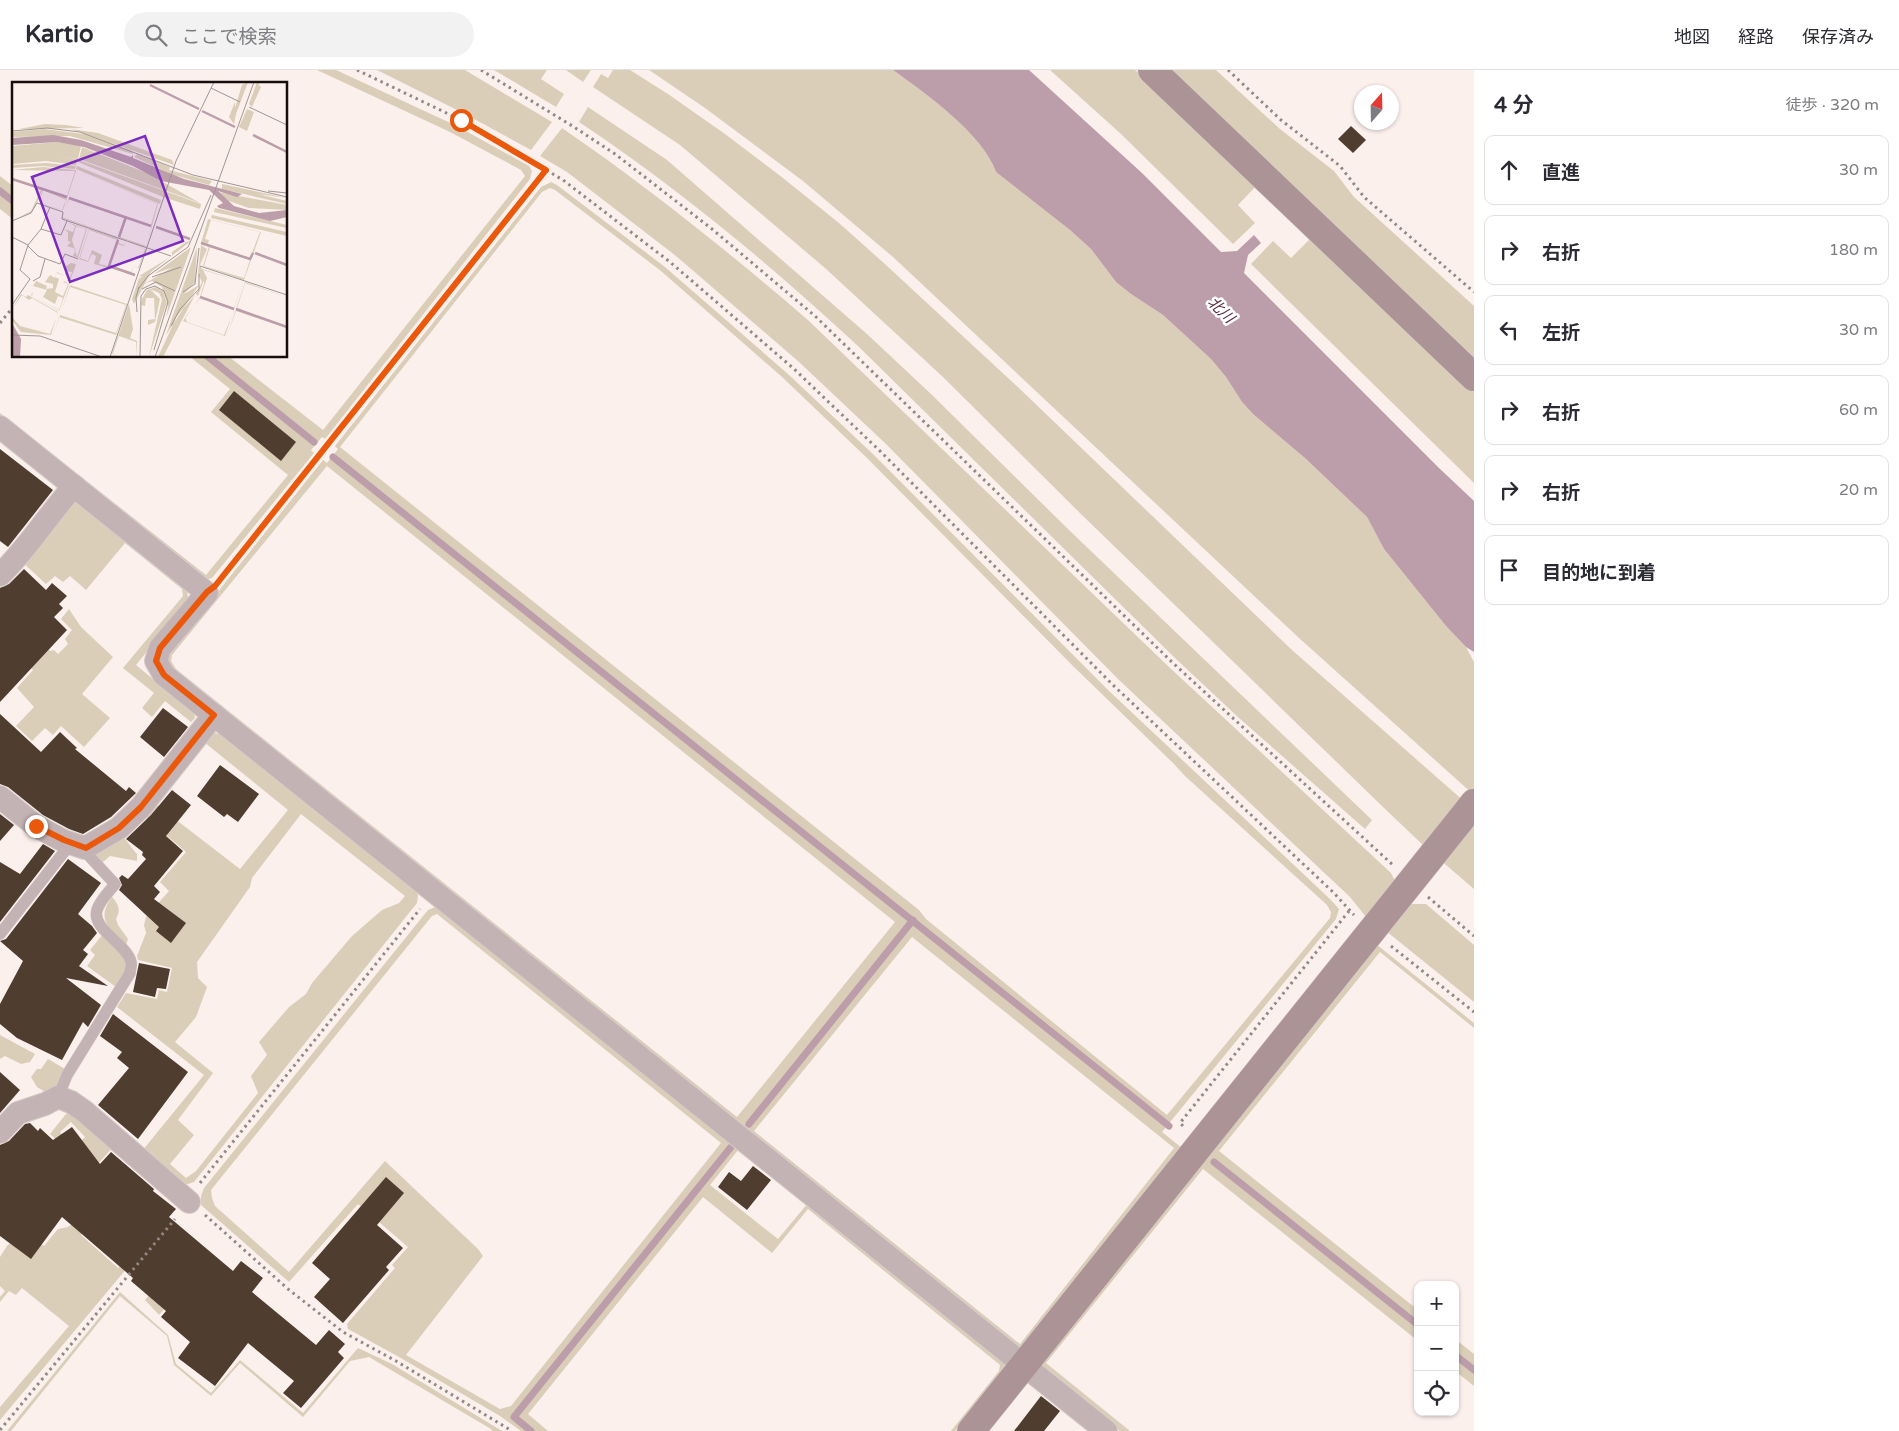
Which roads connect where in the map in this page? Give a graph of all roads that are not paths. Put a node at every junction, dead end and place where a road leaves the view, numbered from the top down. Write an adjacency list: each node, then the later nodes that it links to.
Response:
1 (1152, 70): 2 (street)
2 (1474, 377)
3 (0, 427): 4 (street)
4 (74, 486): 5 (street); 6 (street)
5 (0, 575)
6 (214, 715): 9 (street); 14 (street)
7 (0, 797): 9 (street)
8 (1474, 803): 14 (street)
9 (78, 846): 10 (lane); 11 (lane)
10 (0, 934)
11 (58, 1097): 12 (street); 13 (street)
12 (0, 1132)
13 (189, 1202)
14 (1024, 1366): 15 (street); 16 (street)
15 (971, 1431)
16 (1106, 1431)

